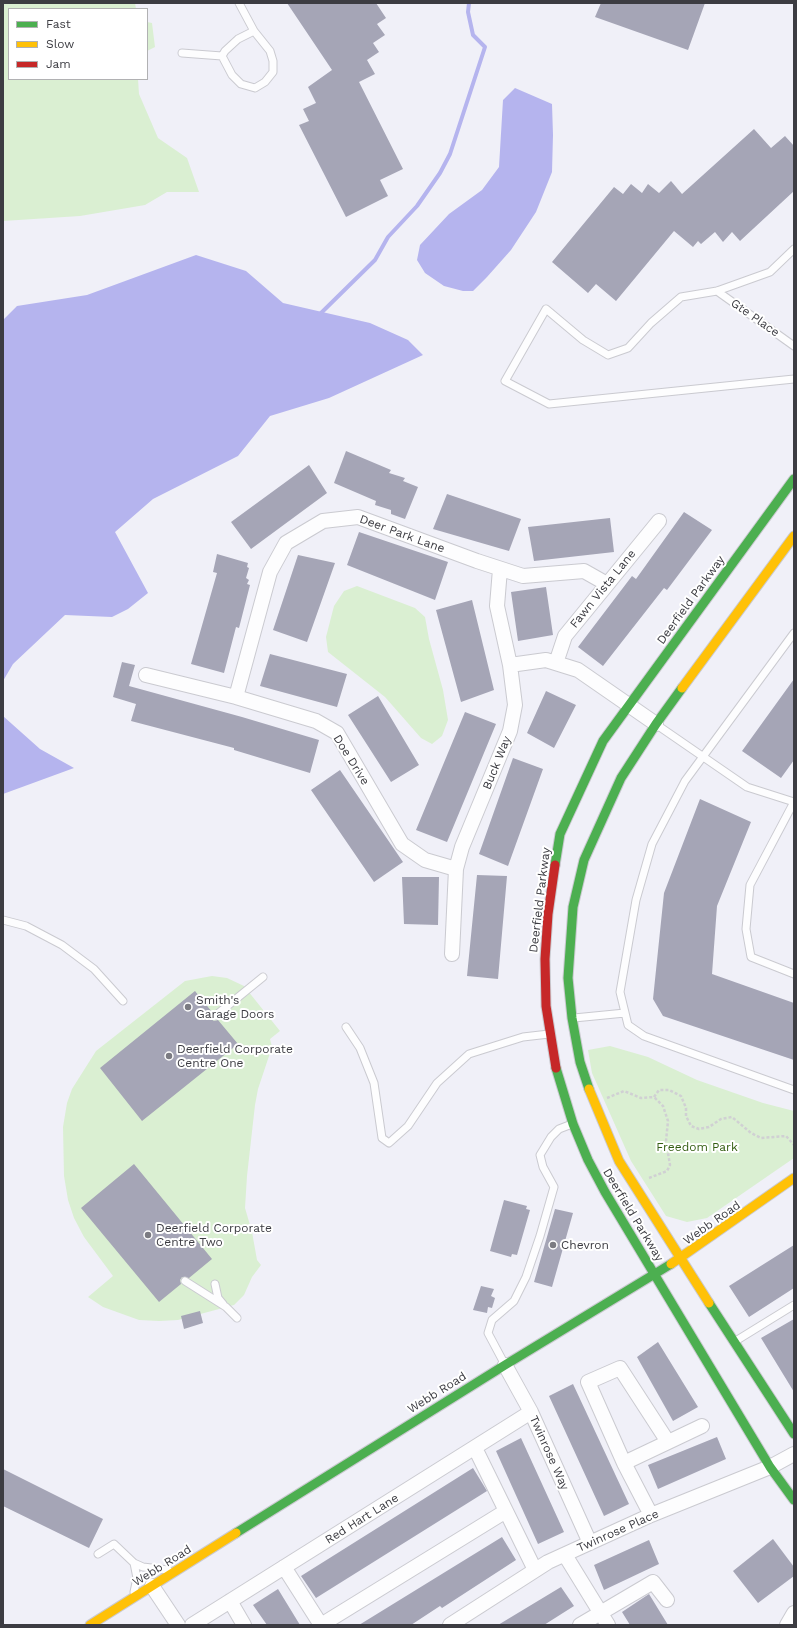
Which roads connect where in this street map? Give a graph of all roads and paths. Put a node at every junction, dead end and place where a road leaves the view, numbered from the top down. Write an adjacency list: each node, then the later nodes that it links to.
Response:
1 (239, 3): 2 (lane)
2 (254, 31): 4 (lane); 4 (lane)
3 (182, 54): 4 (lane)
4 (222, 56)
5 (794, 249): 6 (lane)
6 (717, 291): 7 (lane, Gte Place); 8 (lane)
7 (794, 346)
8 (794, 379)
9 (794, 479): 19 (main road, Deerfield Parkway)
10 (659, 521): 13 (street, Fawn Vista Lane)
11 (794, 536): 20 (main road, Deerfield Parkway)
12 (500, 569): 13 (street, Deer Park Lane); 16 (street, Buck Way); 18 (street, Deer Park Lane)
13 (607, 584): 15 (street, Fawn Vista Lane)
14 (794, 633): 21 (lane)
15 (556, 663): 16 (street); 19 (street)
16 (510, 665): 22 (street, Buck Way)
17 (146, 675): 18 (street, Doe Drive)
18 (236, 697): 22 (street, Doe Drive)
19 (629, 706): 20 (street); 32 (main road, Deerfield Parkway)
20 (656, 724): 21 (lane); 30 (main road, Deerfield Parkway)
21 (703, 757): 25 (lane); 28 (lane)
22 (456, 869): 24 (street, Buck Way)
23 (3, 920): 27 (lane)
24 (452, 954)
25 (794, 974)
26 (263, 978): 29 (lane)
27 (123, 1001)
28 (625, 1013): 30 (lane); 33 (lane)
29 (215, 1016)
30 (572, 1018): 35 (main road, Deerfield Parkway)
31 (346, 1026): 32 (lane)
32 (549, 1034): 36 (main road, Deerfield Parkway)
33 (794, 1090)
34 (654, 1097): 35 (path); 37 (path); 39 (path)
35 (594, 1103): 39 (main road, Deerfield Parkway)
36 (572, 1124): 41 (main road, Deerfield Parkway); 48 (lane)
37 (794, 1145)
38 (794, 1178): 40 (main road, Webb Road)
39 (633, 1184): 40 (main road, Deerfield Parkway)
40 (680, 1259): 41 (main road, Webb Road); 47 (main road, Deerfield Parkway)
41 (655, 1274): 48 (main road, Webb Road); 56 (main road, Deerfield Parkway)
42 (185, 1281): 45 (lane)
43 (215, 1284): 45 (lane)
44 (794, 1305): 47 (lane)
45 (226, 1307): 46 (lane)
46 (238, 1318)
47 (734, 1342): 51 (main road, Deerfield Parkway)
48 (505, 1365): 49 (street, Twinrose Way); 65 (main road, Webb Road)
49 (531, 1412): 53 (street, Red Hart Lane); 60 (street, Twinrose Way)
50 (702, 1426): 52 (street)
51 (794, 1434)
52 (668, 1442): 55 (street); 55 (street)
53 (475, 1448): 58 (street); 64 (street, Red Hart Lane)
54 (794, 1454): 56 (street, Twinrose Place)
55 (624, 1463): 59 (street)
56 (770, 1467): 57 (main road, Deerfield Parkway); 59 (street, Twinrose Place)
57 (794, 1500)
58 (506, 1511): 66 (street); 77 (street)
59 (651, 1515): 60 (street, Twinrose Place)
60 (590, 1543): 62 (street, Twinrose Place)
61 (98, 1554): 63 (lane)
62 (565, 1555): 66 (street, Twinrose Place); 71 (street)
63 (134, 1563): 65 (lane); 68 (lane)
64 (284, 1567): 70 (street, Red Hart Lane); 77 (street)
65 (180, 1569): 67 (main road, Webb Road)
66 (535, 1570): 78 (street, Twinrose Place)
67 (152, 1586): 68 (main road, Webb Road); 74 (street)
68 (130, 1600): 73 (main road, Webb Road)
69 (667, 1600): 71 (street)
70 (230, 1601): 75 (street, Red Hart Lane); 76 (street)
71 (600, 1613): 79 (street); 80 (street)
72 (794, 1613): 81 (street)
73 (90, 1625)
74 (178, 1625)
75 (192, 1625)
76 (244, 1625)
77 (321, 1625)
78 (450, 1625)
79 (580, 1625)
80 (608, 1625)
81 (787, 1625)

